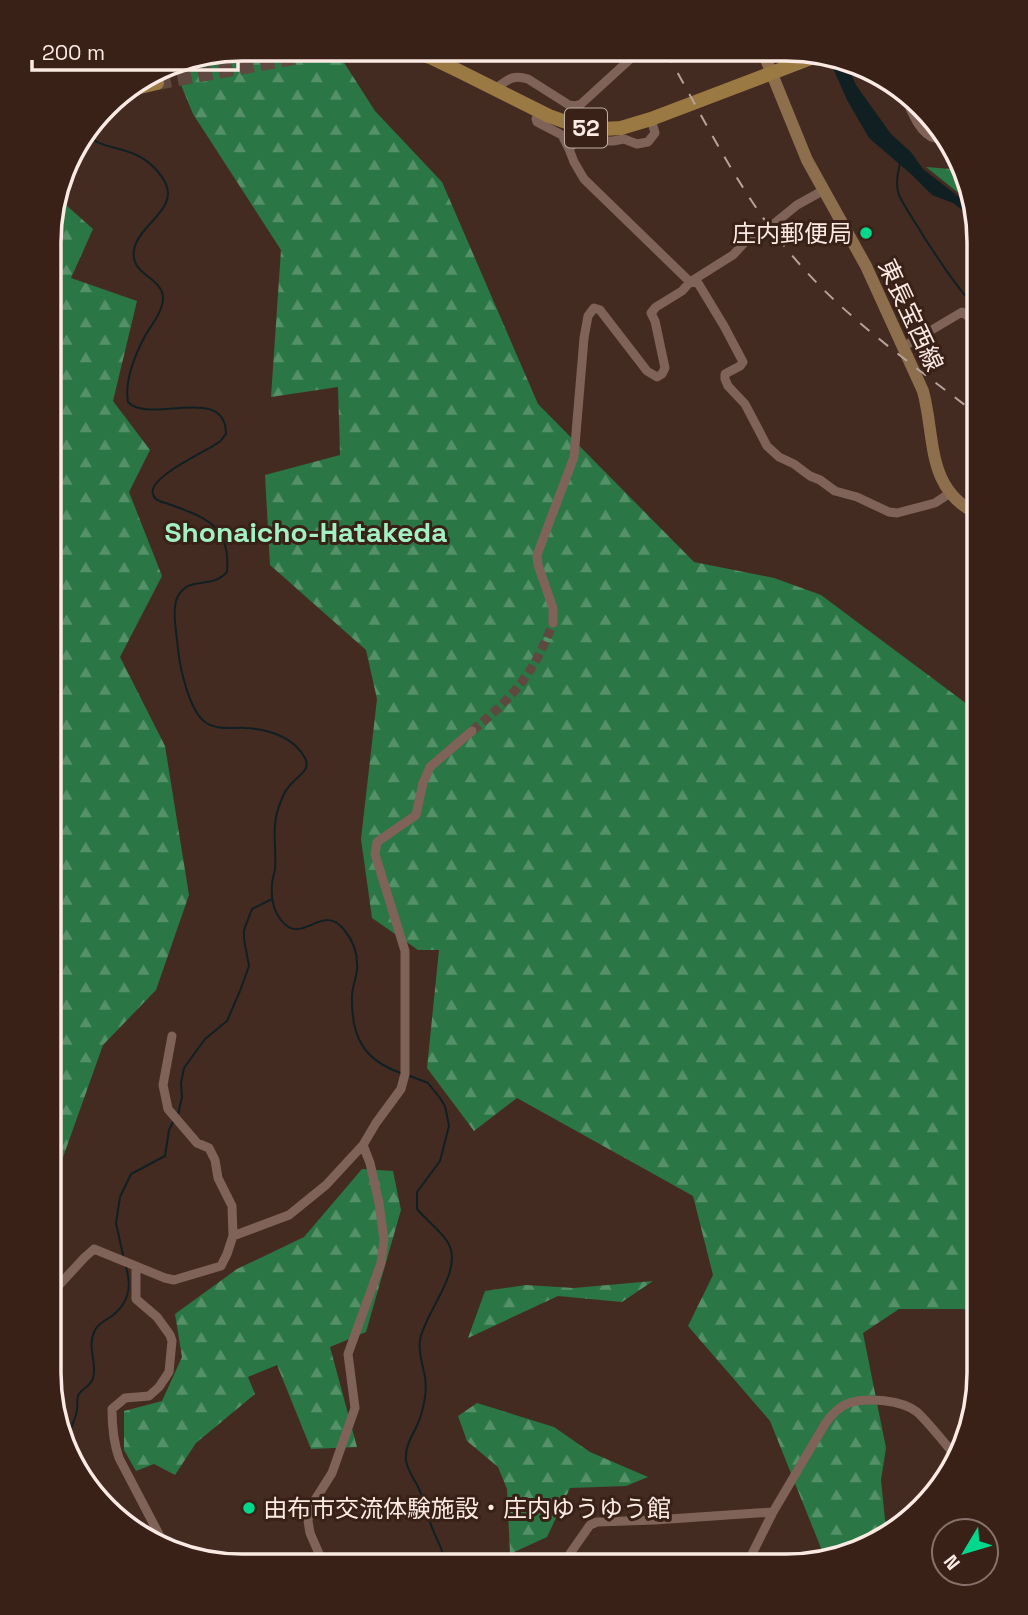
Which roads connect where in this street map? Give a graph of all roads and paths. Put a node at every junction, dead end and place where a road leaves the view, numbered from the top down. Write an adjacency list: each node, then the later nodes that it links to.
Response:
1 (439, 61): 6 (main road, 52)
2 (628, 61): 6 (street)
3 (766, 61): 5 (main road, 東長宝西線)
4 (799, 62): 5 (main road, 52)
5 (771, 73): 9 (main road, 52); 12 (main road, 東長宝西線)
6 (496, 88): 7 (main road, 52)
7 (538, 111): 9 (main road, 52); 11 (street)
8 (913, 113): 10 (street)
9 (652, 119): 11 (street)
10 (933, 138)
11 (569, 149): 13 (street)
12 (824, 190): 13 (street); 15 (main road, 東長宝西線)
13 (690, 282): 16 (street); 18 (street)
14 (967, 315): 15 (street)
15 (903, 347): 16 (main road, 東長宝西線)
16 (950, 493): 17 (main road, 東長宝西線)
17 (967, 508)
18 (553, 623)
19 (472, 731): 21 (street)
20 (173, 1035): 22 (street)
21 (363, 1145): 22 (street); 28 (street)
22 (233, 1236): 23 (street)
23 (136, 1266): 24 (street); 27 (street)
24 (61, 1283)
25 (949, 1449): 26 (street)
26 (773, 1512): 29 (street); 30 (street)
27 (158, 1532)
28 (319, 1554)
29 (570, 1554)
30 (752, 1554)

